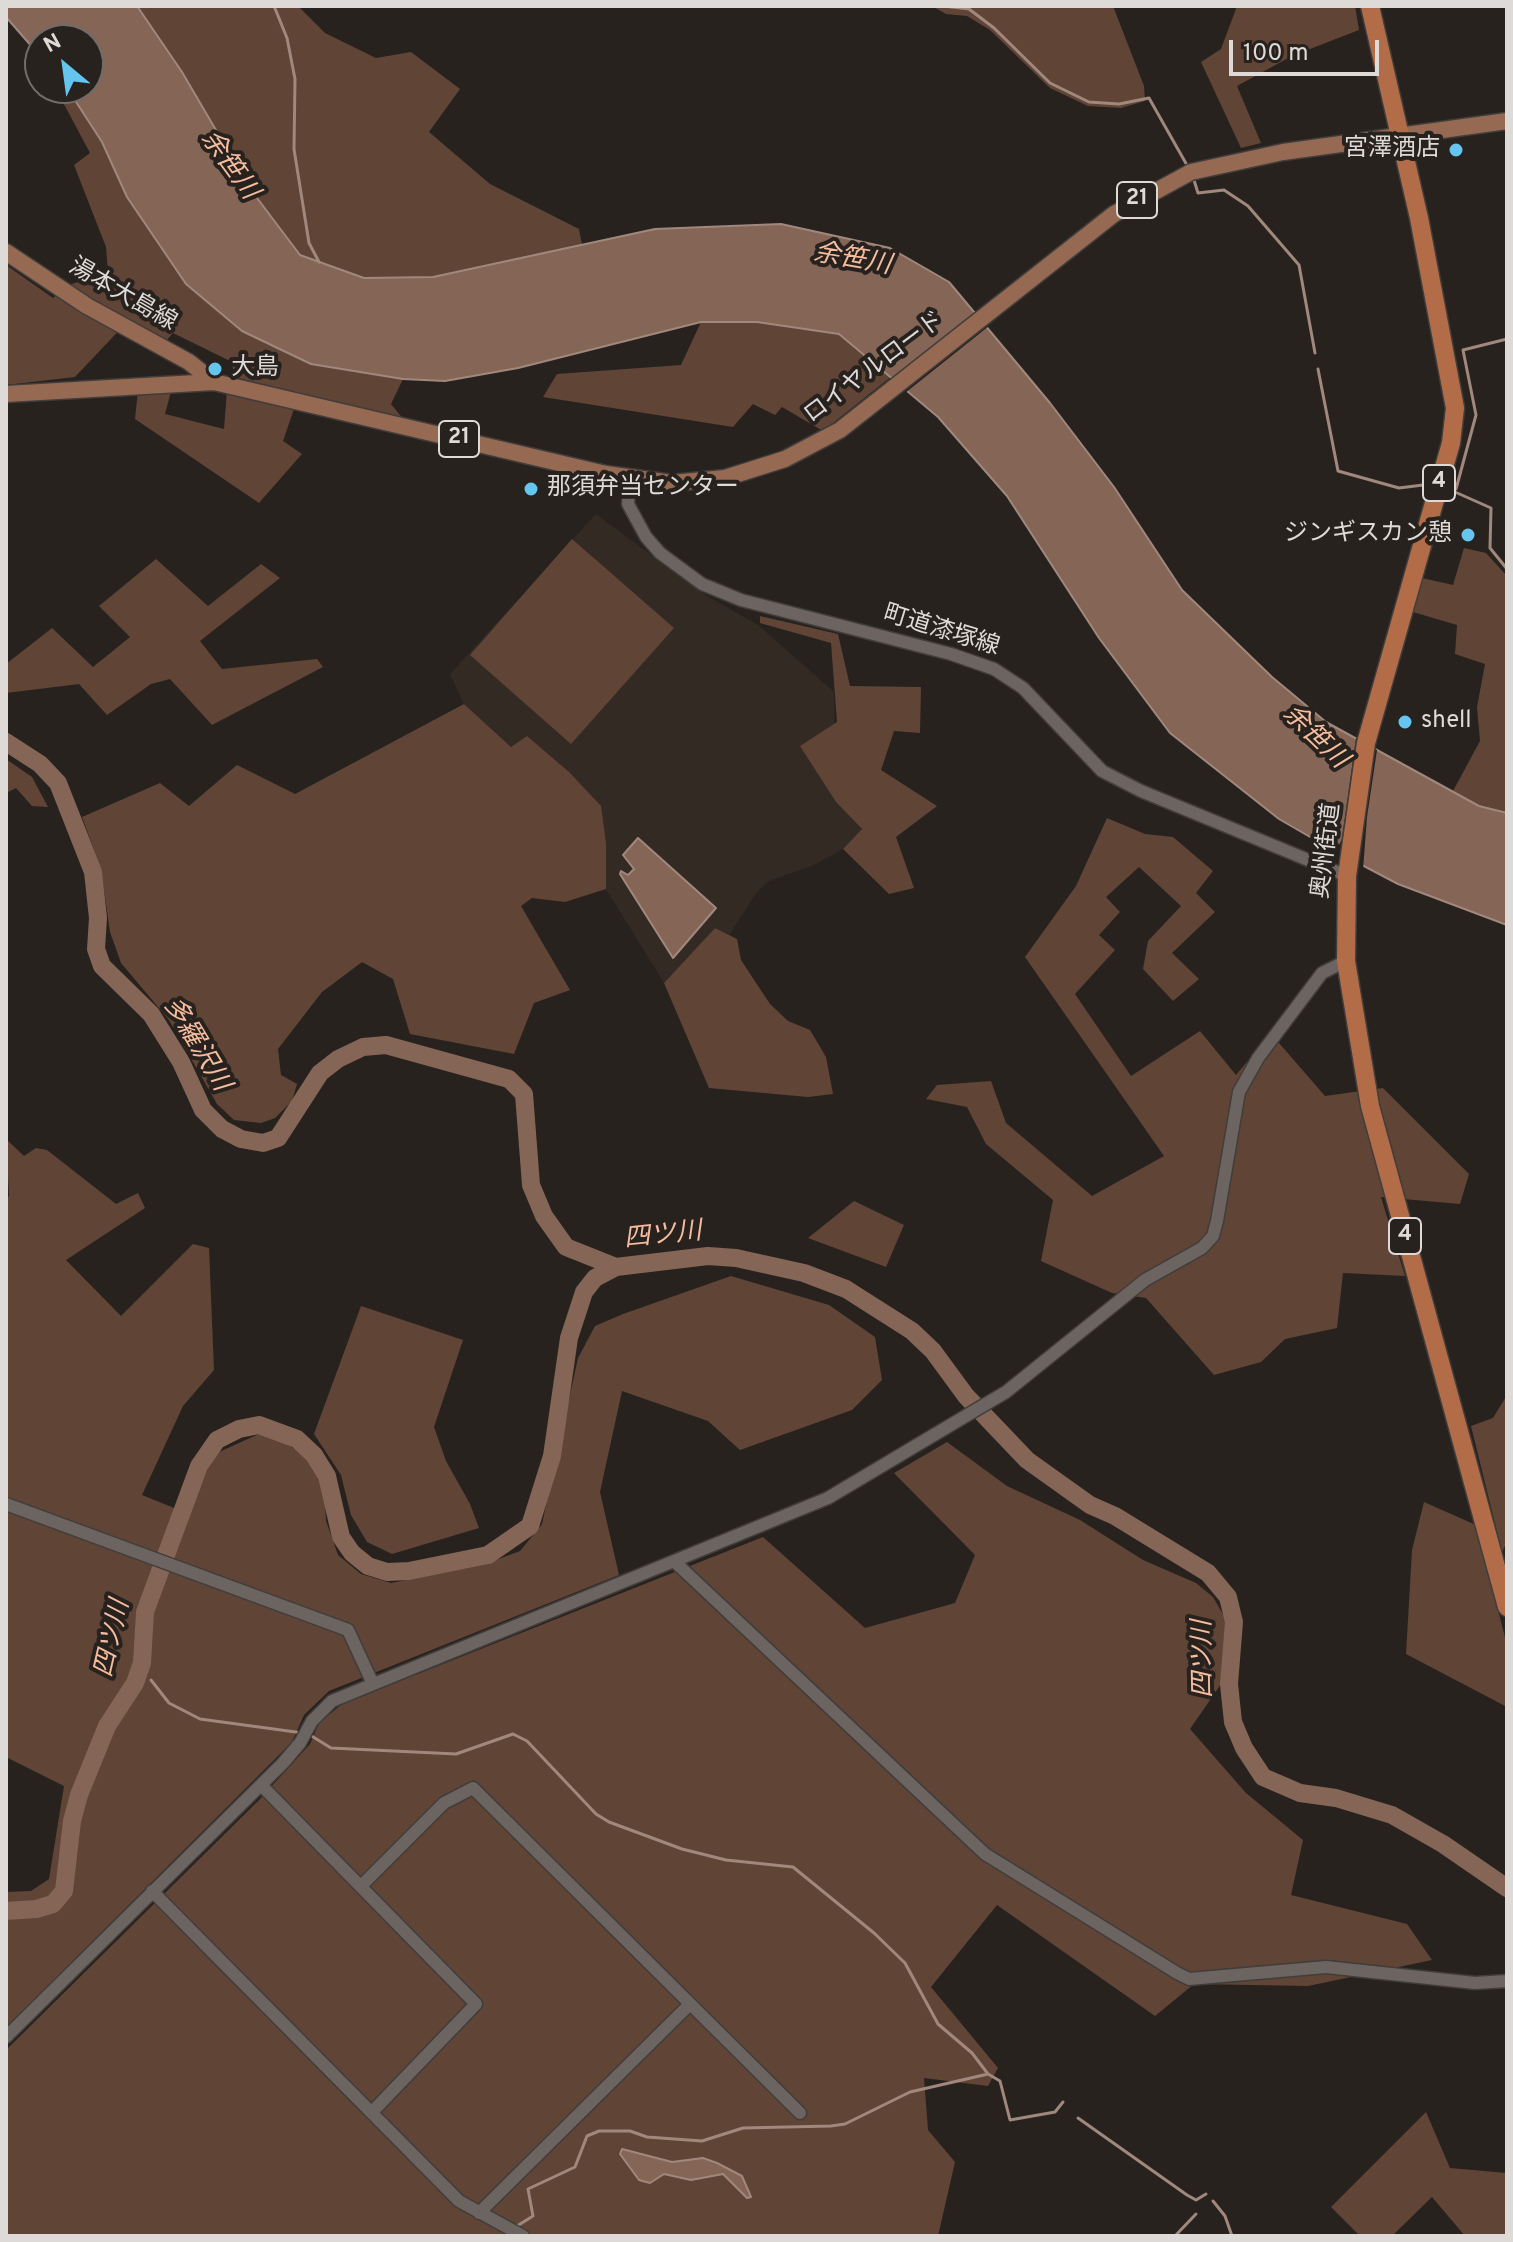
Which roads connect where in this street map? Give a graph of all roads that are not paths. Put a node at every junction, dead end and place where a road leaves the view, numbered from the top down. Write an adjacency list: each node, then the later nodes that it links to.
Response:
1 (1370, 6): 3 (highway, 奥州街道 / 4)
2 (1507, 121): 3 (main road, ロイヤルロード)
3 (1401, 134): 7 (main road, ロイヤルロード / 21); 8 (highway, 奥州街道 / 4)
4 (6, 252): 5 (main road, 湯本大島線)
5 (214, 382): 6 (main road, ロイヤルロード / 21); 7 (main road, ロイヤルロード / 21)
6 (6, 394)
7 (630, 477): 8 (street, 町道漆塚線)
8 (1348, 867): 9 (highway, 奥州街道 / 4)
9 (1346, 961): 11 (street); 12 (highway, 奥州街道 / 4)
10 (6, 1504): 13 (street)
11 (676, 1563): 13 (street); 17 (street)
12 (1507, 1607)
13 (373, 1684): 14 (street)
14 (261, 1785): 15 (street); 16 (street)
15 (361, 1886): 18 (street); 20 (street)
16 (152, 1891): 19 (street); 20 (street)
17 (1507, 1981)
18 (689, 2005): 21 (street); 22 (street)
19 (6, 2037)
20 (373, 2111): 22 (street)
21 (800, 2113)
22 (479, 2213): 23 (street)
23 (523, 2236)

